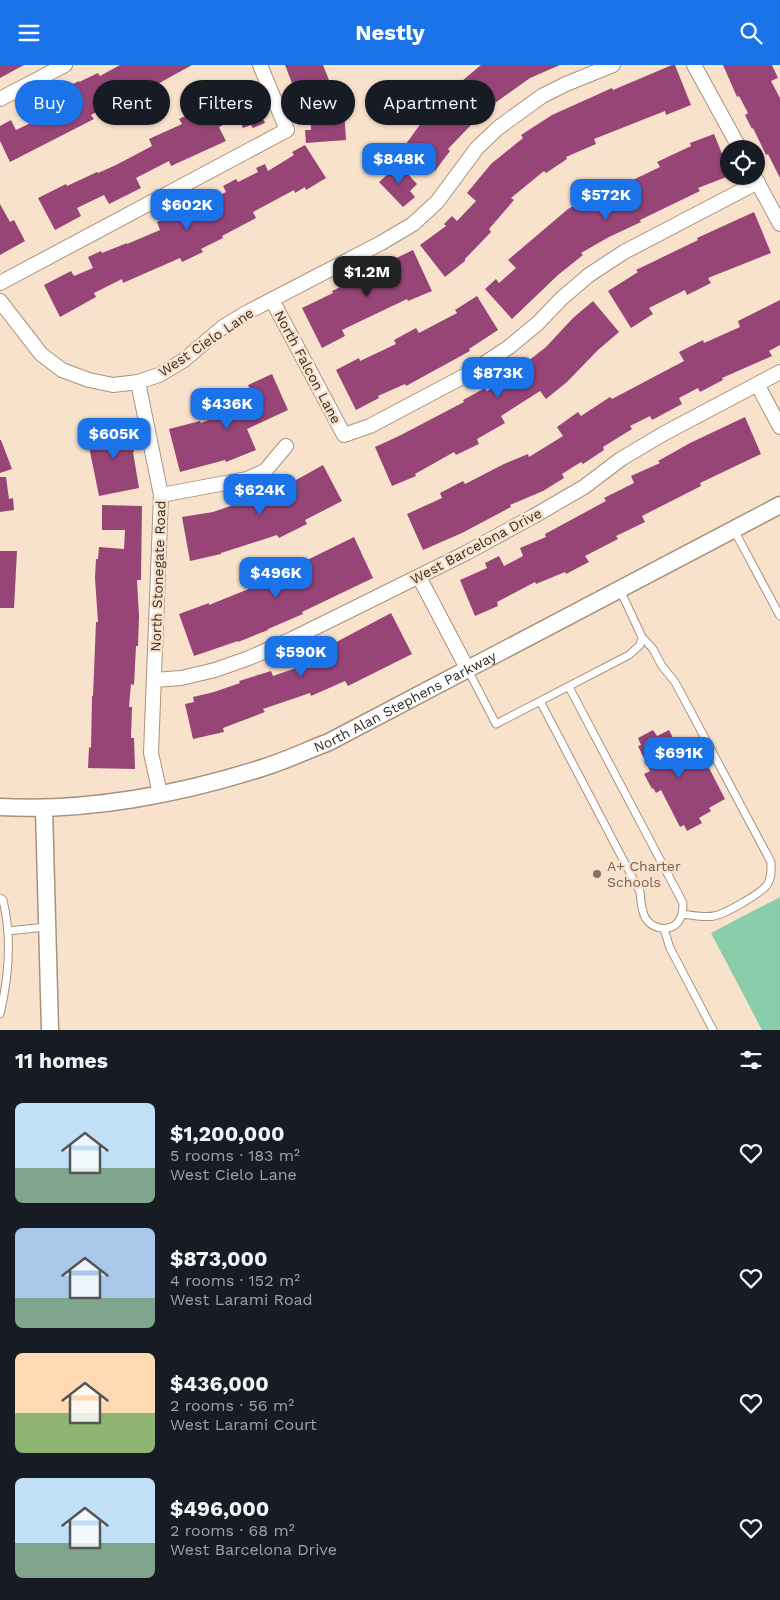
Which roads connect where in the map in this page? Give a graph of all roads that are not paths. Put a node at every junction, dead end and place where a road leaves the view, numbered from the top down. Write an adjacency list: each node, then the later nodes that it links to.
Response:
1 (65, 65): 5 (street)
2 (260, 65): 10 (street)
3 (612, 65): 11 (street, West Cielo Lane)
4 (694, 65): 6 (street)
5 (0, 99)
6 (735, 140)
7 (745, 185): 11 (street, North Falcon Lane)
8 (759, 185): 9 (street)
9 (780, 224)
10 (0, 283)
11 (272, 300): 14 (street, West Cielo Lane)
12 (0, 301): 14 (street)
13 (780, 372): 15 (street, West Barcelona Drive)
14 (138, 382): 18 (street, North Stonegate Road)
15 (757, 384): 16 (street); 21 (street, West Barcelona Drive)
16 (780, 427)
17 (286, 446): 18 (street)
18 (161, 495): 26 (street, North Stonegate Road)
19 (780, 505): 20 (street, North Alan Stephens Parkway)
20 (734, 529): 22 (street, North Alan Stephens Parkway); 23 (lane)
21 (419, 577): 25 (street); 26 (street, West Barcelona Drive)
22 (620, 590): 24 (lane); 25 (street, North Alan Stephens Parkway)
23 (780, 616)
24 (642, 637): 27 (lane); 33 (lane)
25 (468, 670): 28 (lane); 29 (street, North Alan Stephens Parkway)
26 (154, 680): 29 (street, North Stonegate Road)
27 (569, 687): 28 (lane); 33 (lane)
28 (540, 701): 35 (lane)
29 (160, 794): 31 (street, North Alan Stephens Parkway)
30 (0, 807): 31 (street, North Alan Stephens Parkway)
31 (44, 809): 34 (street)
32 (0, 898): 36 (lane)
33 (682, 914): 35 (lane)
34 (47, 927): 36 (lane); 38 (street)
35 (664, 929): 39 (lane)
36 (8, 931): 37 (lane)
37 (0, 1014)
38 (50, 1030)
39 (713, 1030)

